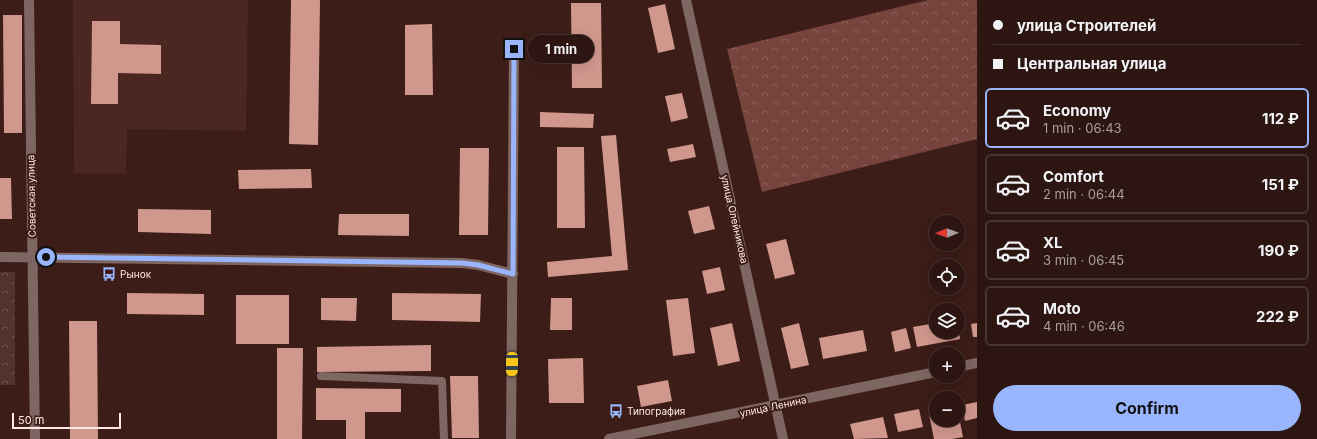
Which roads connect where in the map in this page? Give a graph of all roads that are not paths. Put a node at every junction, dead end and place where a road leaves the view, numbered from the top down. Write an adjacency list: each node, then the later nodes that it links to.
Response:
1 (29, 0): 5 (street, Советская улица)
2 (686, 0): 11 (street, улица Олейникова)
3 (514, 49): 6 (street)
4 (0, 257): 5 (street)
5 (31, 257): 6 (street); 12 (street, Советская улица)
6 (513, 274): 14 (street)
7 (977, 363): 8 (street)
8 (965, 366)
9 (929, 373): 11 (street, улица Ленина)
10 (321, 376): 13 (lane)
11 (776, 405): 15 (street, улица Ленина); 16 (street, улица Олейникова)
12 (35, 439)
13 (444, 439)
14 (511, 439)
15 (609, 439)
16 (783, 439)

